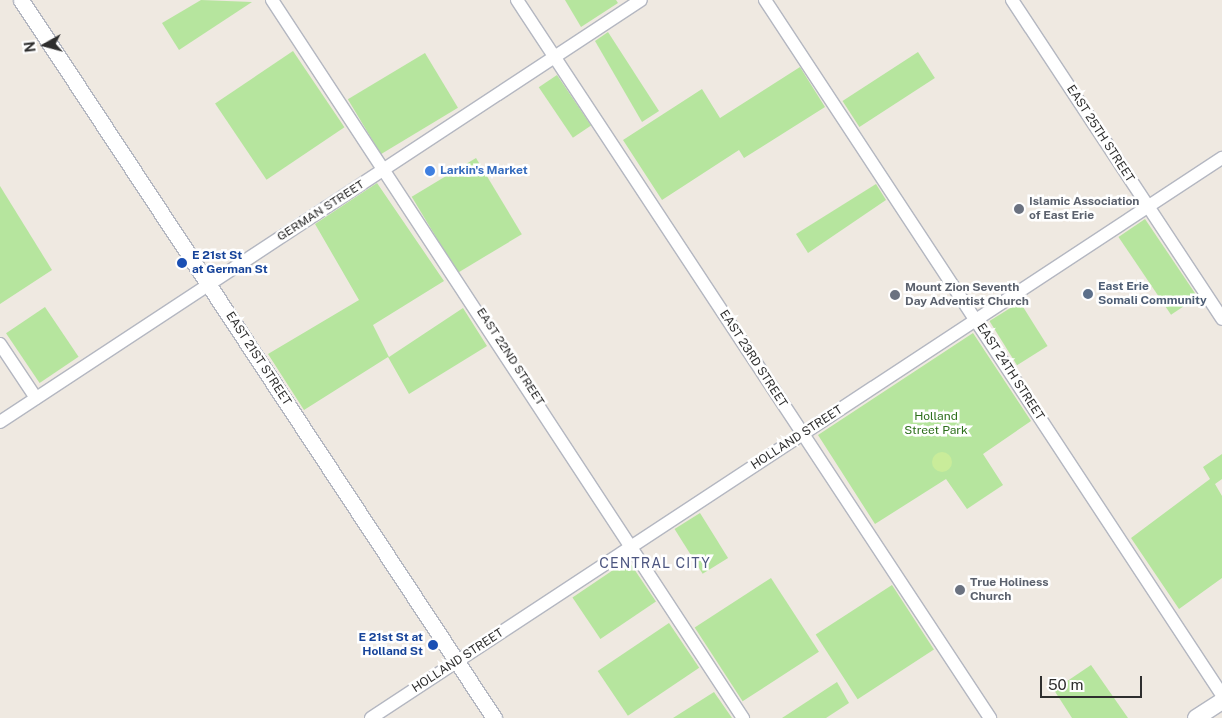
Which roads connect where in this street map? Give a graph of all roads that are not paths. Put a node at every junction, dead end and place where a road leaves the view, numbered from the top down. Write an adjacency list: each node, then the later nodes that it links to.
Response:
1 (21, 0): 11 (street, EAST 21ST STREET)
2 (272, 0): 9 (street, EAST 22ND STREET)
3 (517, 0): 7 (street, EAST 23RD STREET)
4 (641, 0): 7 (street, GERMAN STREET)
5 (765, 0): 13 (street, EAST 24TH STREET)
6 (1012, 0): 10 (street, EAST 25TH STREET)
7 (555, 57): 9 (street, GERMAN STREET); 17 (street, EAST 23RD STREET)
8 (1222, 158): 10 (street, HOLLAND STREET)
9 (385, 169): 11 (street, GERMAN STREET); 18 (street, EAST 22ND STREET)
10 (1148, 207): 12 (street, EAST 25TH STREET); 13 (street, HOLLAND STREET)
11 (208, 284): 15 (street, GERMAN STREET); 19 (street, EAST 21ST STREET)
12 (1222, 318)
13 (976, 320): 17 (street, HOLLAND STREET); 20 (street, EAST 24TH STREET)
14 (0, 344): 15 (street)
15 (36, 398): 16 (street, GERMAN STREET)
16 (0, 422)
17 (803, 434): 18 (street, HOLLAND STREET); 25 (street, EAST 23RD STREET)
18 (632, 546): 19 (street, HOLLAND STREET); 24 (street, EAST 22ND STREET)
19 (457, 662): 22 (street, HOLLAND STREET); 23 (street, EAST 21ST STREET)
20 (1222, 695)
21 (1222, 701): 26 (main road)
22 (371, 718)
23 (494, 718)
24 (743, 718)
25 (990, 718)
26 (1196, 718)

